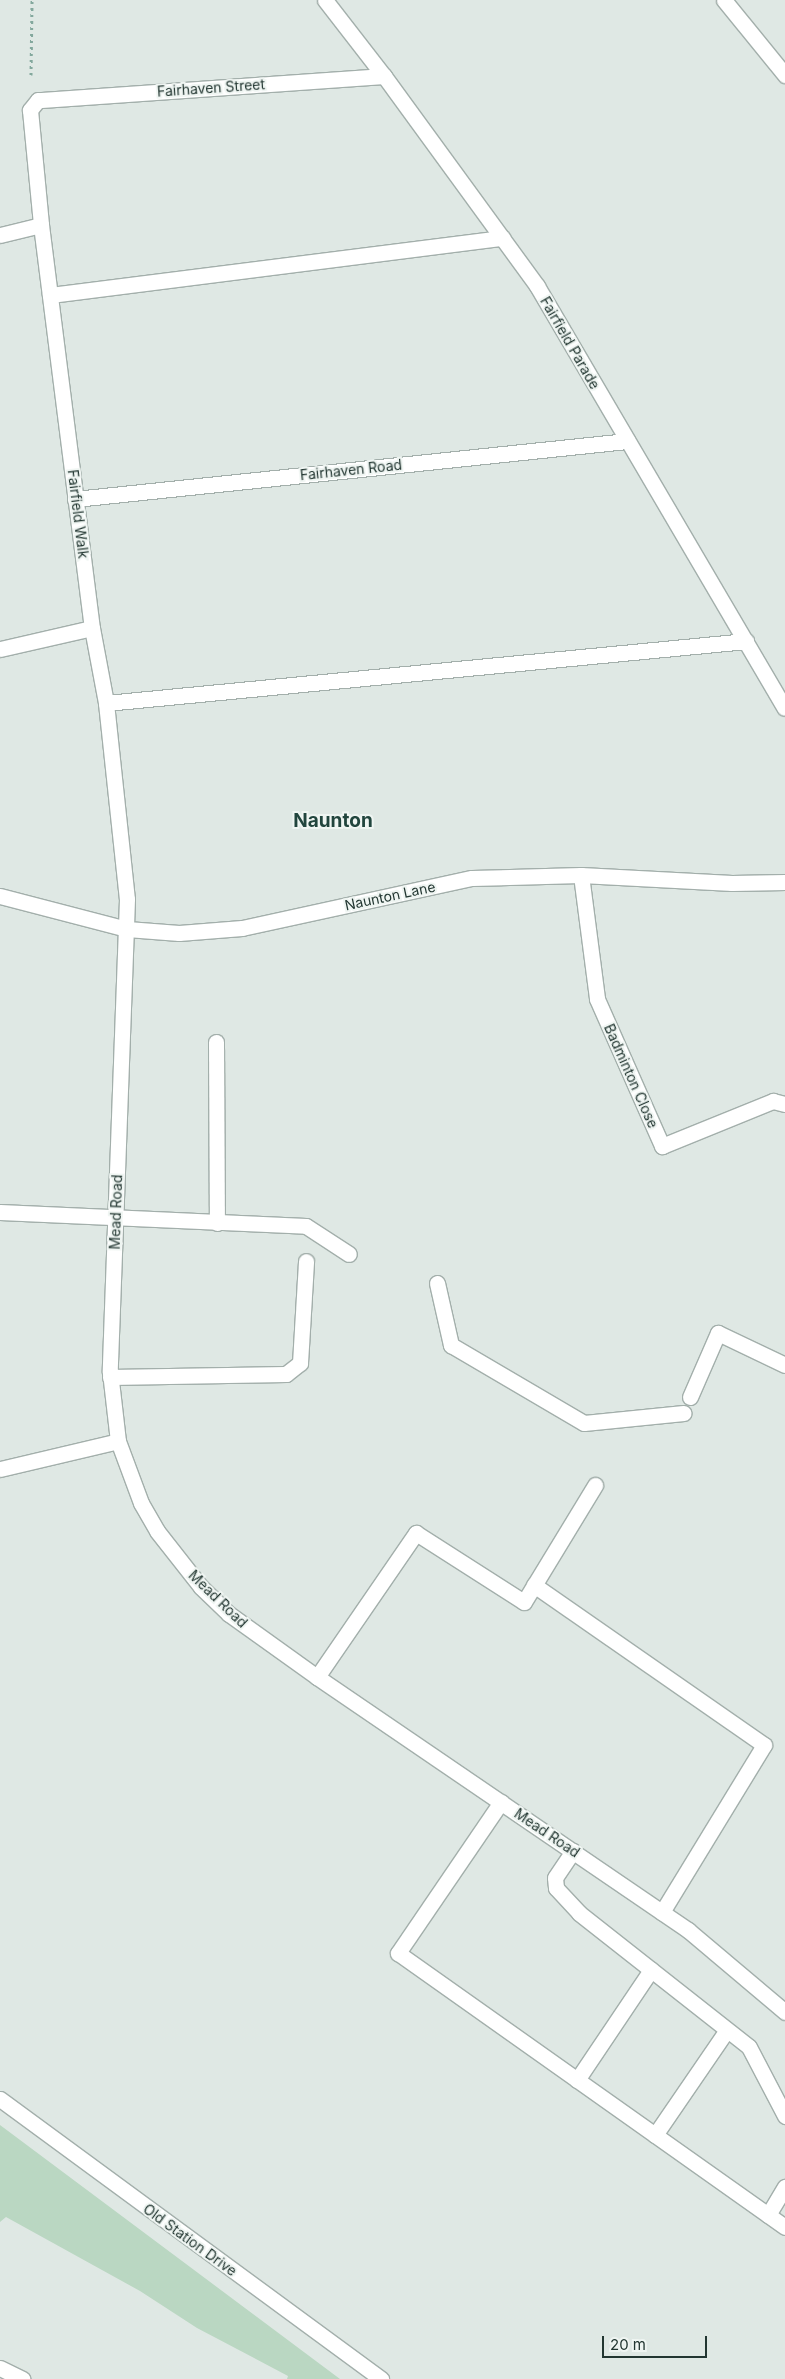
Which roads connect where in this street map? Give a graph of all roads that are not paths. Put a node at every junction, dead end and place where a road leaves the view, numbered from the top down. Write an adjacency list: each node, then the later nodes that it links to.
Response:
1 (324, 0): 4 (street, Fairfield Parade)
2 (724, 0): 3 (street)
3 (785, 75)
4 (384, 76): 5 (street, Fairhaven Street); 8 (street, Fairfield Parade)
5 (34, 105): 6 (street, Fairfield Walk)
6 (41, 225): 7 (street); 9 (street, Fairfield Walk)
7 (0, 235)
8 (502, 238): 9 (street); 10 (street, Fairfield Parade)
9 (50, 295): 11 (street, Fairfield Walk)
10 (628, 441): 11 (street, Fairhaven Road); 13 (street, Fairfield Parade)
11 (76, 499): 12 (street, Fairfield Walk)
12 (92, 628): 14 (street); 15 (street, Fairfield Walk)
13 (746, 641): 15 (street); 16 (street, Fairfield Parade)
14 (0, 649)
15 (106, 703): 20 (street, Fairfield Walk)
16 (785, 708)
17 (581, 875): 18 (street, Naunton Lane); 20 (street, Naunton Lane); 22 (street, Badminton Close)
18 (785, 882)
19 (0, 896): 20 (street, Naunton Lane)
20 (127, 929): 24 (street, Mead Road)
21 (216, 1042): 25 (street)
22 (785, 1104)
23 (0, 1212): 24 (street)
24 (116, 1219): 25 (street); 30 (street, Mead Road)
25 (217, 1223): 26 (street)
26 (349, 1254)
27 (306, 1261): 30 (street)
28 (437, 1283): 32 (street)
29 (785, 1365): 31 (street)
30 (110, 1377): 33 (street, Mead Road)
31 (690, 1397)
32 (684, 1413)
33 (118, 1441): 34 (street); 37 (street, Mead Road)
34 (0, 1469)
35 (595, 1485): 36 (street)
36 (534, 1585): 37 (street); 40 (street)
37 (317, 1677): 38 (street, Mead Road)
38 (501, 1802): 39 (street, Mead Road); 44 (street)
39 (573, 1851): 40 (street, Mead Road); 41 (street)
40 (662, 1912): 42 (street, Mead Road)
41 (651, 1970): 43 (street); 44 (street)
42 (785, 2012)
43 (727, 2030): 46 (street); 47 (street)
44 (577, 2080): 47 (street)
45 (0, 2099): 53 (street, Old Station Drive)
46 (785, 2116)
47 (656, 2135): 49 (street)
48 (785, 2187): 49 (street)
49 (768, 2215): 50 (street)
50 (785, 2227)
51 (0, 2368): 52 (street)
52 (23, 2379)
53 (381, 2379)

